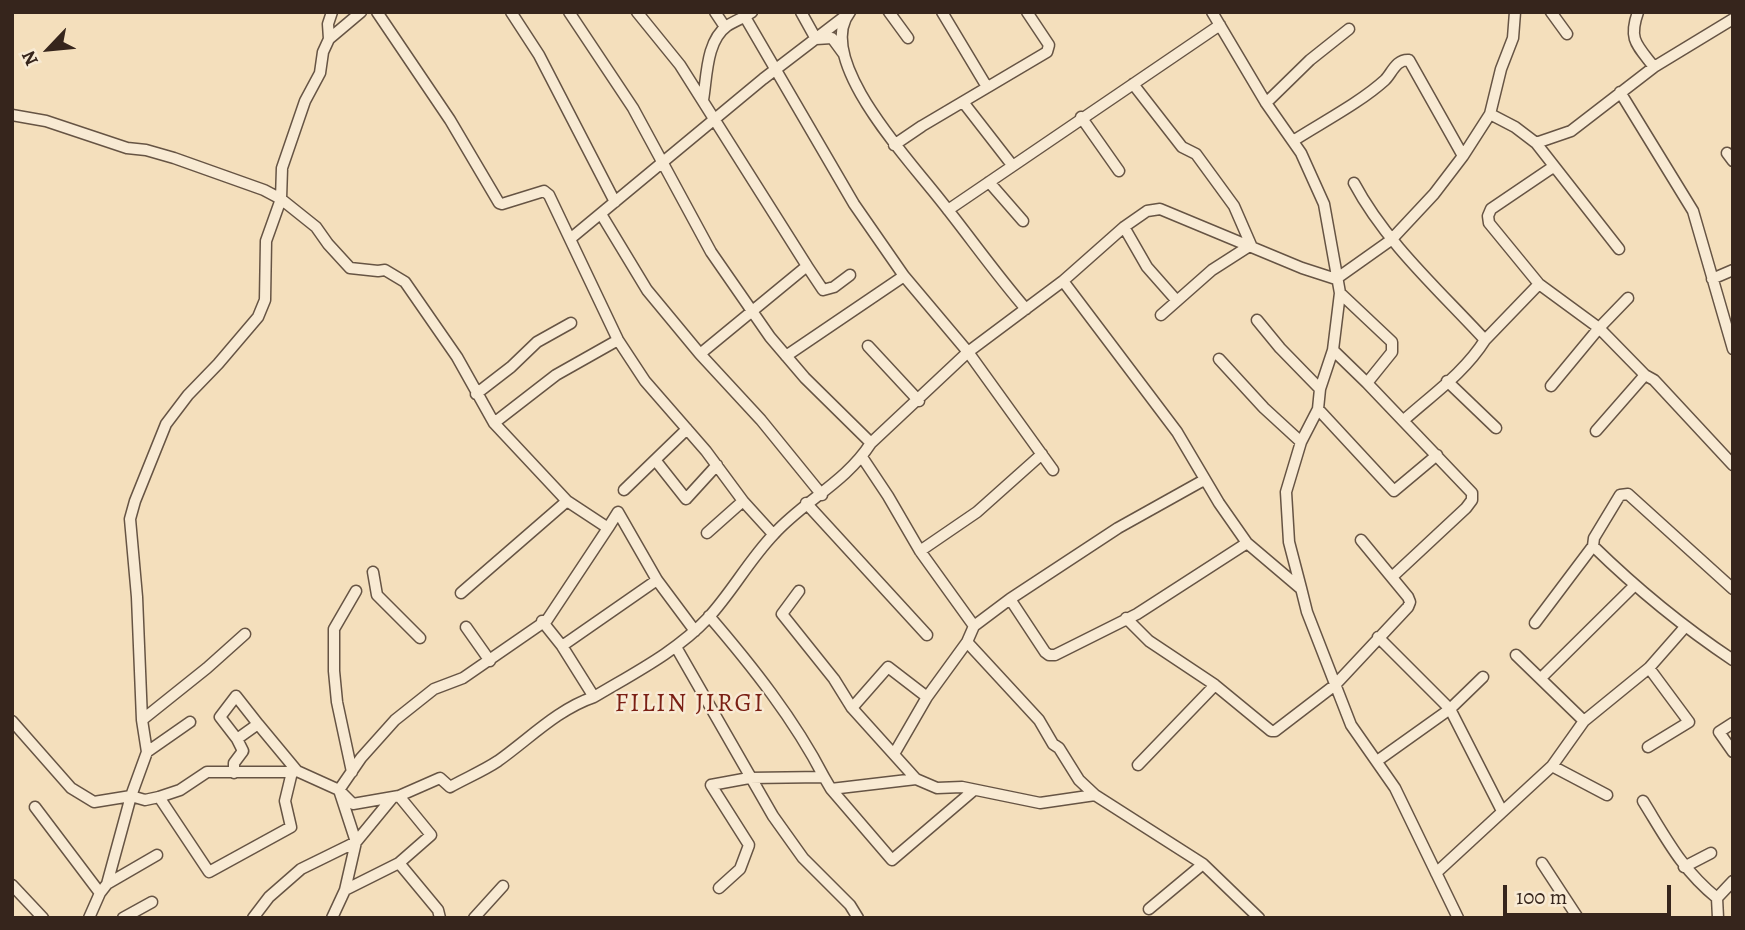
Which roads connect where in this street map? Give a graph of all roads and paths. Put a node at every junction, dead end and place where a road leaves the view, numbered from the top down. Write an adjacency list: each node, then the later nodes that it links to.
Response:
1 (332, 12): 25 (street)
2 (361, 12): 25 (street)
3 (377, 12): 55 (street)
4 (511, 12): 50 (street)
5 (569, 12): 43 (street)
6 (637, 12): 32 (street)
7 (715, 12): 20 (street)
8 (801, 12): 23 (street)
9 (889, 12): 24 (street)
10 (942, 12): 30 (street)
11 (1027, 12): 30 (street)
12 (1212, 12): 19 (street)
13 (1550, 12): 22 (street)
14 (1638, 12): 27 (street)
15 (849, 13): 23 (street); 26 (street)
16 (1514, 14): 35 (street)
17 (748, 15): 20 (street); 28 (street)
18 (1733, 19): 27 (street)
19 (1220, 25): 29 (street); 34 (street)
20 (725, 27): 32 (street)
21 (1349, 29): 34 (street)
22 (1567, 34)
23 (816, 38): 26 (street); 28 (street)
24 (908, 38)
25 (329, 39): 49 (street)
26 (843, 53): 41 (street)
27 (1654, 67): 31 (street)
28 (775, 71): 38 (street); 62 (street)
29 (1133, 84): 37 (street); 57 (street)
30 (987, 87): 33 (street)
31 (1620, 92): 40 (street); 64 (street)
32 (703, 100): 38 (street)
33 (963, 102): 41 (street); 44 (street)
34 (1266, 103): 39 (street)
35 (1490, 114): 40 (street); 42 (street)
36 (12, 115): 49 (street)
37 (1082, 117): 44 (street); 46 (street)
38 (715, 121): 43 (street); 59 (street)
39 (1293, 141): 42 (street); 63 (street)
40 (1536, 143): 45 (street)
41 (894, 145): 51 (street)
42 (1463, 156): 56 (street)
43 (664, 163): 50 (street); 71 (street)
44 (1012, 165): 47 (street)
45 (1553, 167): 58 (street); 66 (street)
46 (1119, 171)
47 (989, 181): 51 (street); 53 (street)
48 (1354, 183): 56 (street)
49 (281, 199): 90 (street); 157 (street)
50 (615, 202): 52 (street)
51 (948, 210): 70 (street)
52 (601, 214): 55 (street); 82 (street)
53 (1023, 221)
54 (1124, 227): 57 (street); 65 (street); 69 (street)
55 (570, 239): 76 (street)
56 (1391, 240): 63 (street); 77 (street)
57 (1251, 245): 63 (street); 69 (street)
58 (1619, 249)
59 (807, 266): 61 (street); 71 (street)
60 (1733, 270): 64 (street)
61 (850, 275)
62 (904, 276): 81 (street); 83 (street)
63 (1336, 279): 67 (street)
64 (1712, 279): 79 (street)
65 (1063, 281): 70 (street); 107 (street)
66 (1539, 284): 75 (street); 77 (street)
67 (1340, 293): 80 (street); 87 (street)
68 (1628, 298): 75 (street)
69 (1177, 301): 72 (street)
70 (1026, 309): 81 (street)
71 (752, 310): 82 (street); 83 (street)
72 (1161, 315)
73 (1257, 320): 89 (street)
74 (571, 323): 90 (street)
75 (1599, 328): 85 (street); 88 (street)
76 (618, 340): 94 (street); 96 (street)
77 (1485, 340): 86 (street)
78 (868, 346): 91 (street)
79 (1733, 349)
80 (1333, 350): 87 (street); 89 (street)
81 (968, 352): 91 (street); 100 (street)
82 (700, 354): 109 (street)
83 (786, 356): 99 (street)
84 (1219, 359): 98 (street)
85 (1645, 374): 97 (street); 105 (street)
86 (1447, 381): 93 (street); 95 (street)
87 (1367, 383): 93 (street)
88 (1551, 386)
89 (1320, 388): 92 (street)
90 (476, 394): 94 (street)
91 (919, 401): 99 (street)
92 (1318, 409): 98 (street); 101 (street)
93 (1404, 421): 101 (street)
94 (494, 423): 110 (street)
95 (1496, 428)
96 (687, 429): 103 (street); 104 (street)
97 (1597, 431)
98 (1301, 442): 124 (street)
99 (871, 443): 102 (street)
100 (1042, 454): 106 (street); 119 (street)
101 (1437, 456): 121 (street)
102 (862, 457): 109 (street); 119 (street)
103 (656, 461): 104 (street); 108 (street)
104 (717, 465): 111 (street)
105 (1733, 465)
106 (1053, 470)
107 (1205, 480): 117 (street); 129 (street)
108 (624, 491)
109 (822, 495): 112 (street)
110 (567, 500): 113 (street); 128 (street)
111 (743, 501): 114 (street); 115 (street)
112 (806, 503): 115 (street); 139 (street)
113 (608, 528): 122 (street); 132 (street)
114 (707, 533)
115 (774, 534): 130 (street)
116 (1361, 540): 121 (street)
117 (1247, 543): 124 (street); 131 (street)
118 (1593, 546): 123 (street); 125 (street); 133 (street)
119 (920, 551): 134 (street)
120 (373, 572): 141 (street)
121 (1392, 577): 140 (street)
122 (657, 580): 137 (street); 143 (street)
123 (1634, 586): 136 (street); 150 (street)
124 (1301, 588): 152 (street)
125 (1733, 589)
126 (356, 591): 172 (street)
127 (799, 592): 155 (street)
128 (461, 593)
129 (1010, 599): 131 (street); 134 (street)
130 (709, 616): 137 (street); 174 (street)
131 (1126, 618): 151 (street)
132 (542, 621): 143 (street); 147 (street)
133 (1535, 623)
134 (974, 626): 142 (street)
135 (466, 627): 147 (street)
136 (1685, 627): 146 (street); 148 (street)
137 (695, 631): 144 (street)
138 (244, 634): 157 (street)
139 (927, 635)
140 (1378, 637): 152 (street); 156 (street)
141 (420, 638)
142 (967, 642): 154 (street); 180 (street)
143 (562, 646): 153 (street)
144 (676, 648): 153 (street); 175 (street)
145 (1516, 655): 150 (street)
146 (1733, 660)
147 (490, 661): 172 (street)
148 (1650, 668): 158 (street); 164 (street)
149 (1483, 677): 156 (street)
150 (1541, 678): 158 (street)
151 (1215, 685): 152 (street); 169 (street)
152 (1335, 685): 168 (street)
153 (594, 697): 183 (street)
154 (927, 697): 155 (street); 167 (street)
155 (852, 708): 167 (street)
156 (1450, 709): 168 (street); 187 (street)
157 (142, 720): 165 (street)
158 (1584, 721): 170 (street)
159 (190, 722): 165 (street)
160 (1733, 723): 166 (street)
161 (14, 724): 182 (street)
162 (258, 724): 163 (street); 163 (street); 171 (street)
163 (237, 739): 173 (street)
164 (1648, 747)
165 (147, 752): 182 (street)
166 (1733, 752)
167 (894, 754): 176 (street)
168 (1377, 761): 195 (street)
169 (1138, 765)
170 (1552, 766): 181 (street); 187 (street)
171 (294, 772): 173 (street); 178 (street); 184 (street)
172 (352, 772): 178 (street)
173 (234, 773): 184 (street)
174 (824, 777): 175 (street); 177 (street)
175 (749, 778): 199 (street); 212 (street)
176 (916, 779): 177 (street); 179 (street)
177 (831, 789): 179 (street)
178 (339, 790): 183 (street); 188 (street)
179 (974, 790): 180 (street)
180 (1095, 795): 193 (street)
181 (1607, 795)
182 (131, 796): 184 (street); 200 (street)
183 (396, 796): 188 (street); 191 (street)
184 (159, 797)
185 (1643, 801): 194 (street)
186 (35, 807): 200 (street)
187 (1502, 811): 195 (street)
188 (356, 842): 201 (street); 208 (street)
189 (1711, 853): 194 (street)
190 (158, 855): 200 (street)
191 (399, 863): 201 (street); 210 (street)
192 (1542, 863): 215 (street)
193 (1203, 864): 204 (street); 213 (street)
194 (1684, 867): 202 (street)
195 (1436, 873): 214 (street)
196 (1733, 881): 202 (street)
197 (12, 885): 205 (street)
198 (503, 886): 211 (street)
199 (719, 888)
200 (103, 889): 206 (street)
201 (345, 890): 209 (street)
202 (1717, 898): 216 (street)
203 (152, 902): 207 (street)
204 (1149, 909)
205 (43, 918)
206 (89, 918)
207 (123, 918)
208 (253, 918)
209 (332, 918)
210 (440, 918)
211 (474, 918)
212 (858, 918)
213 (1259, 918)
214 (1458, 918)
215 (1578, 918)
216 (1718, 918)

